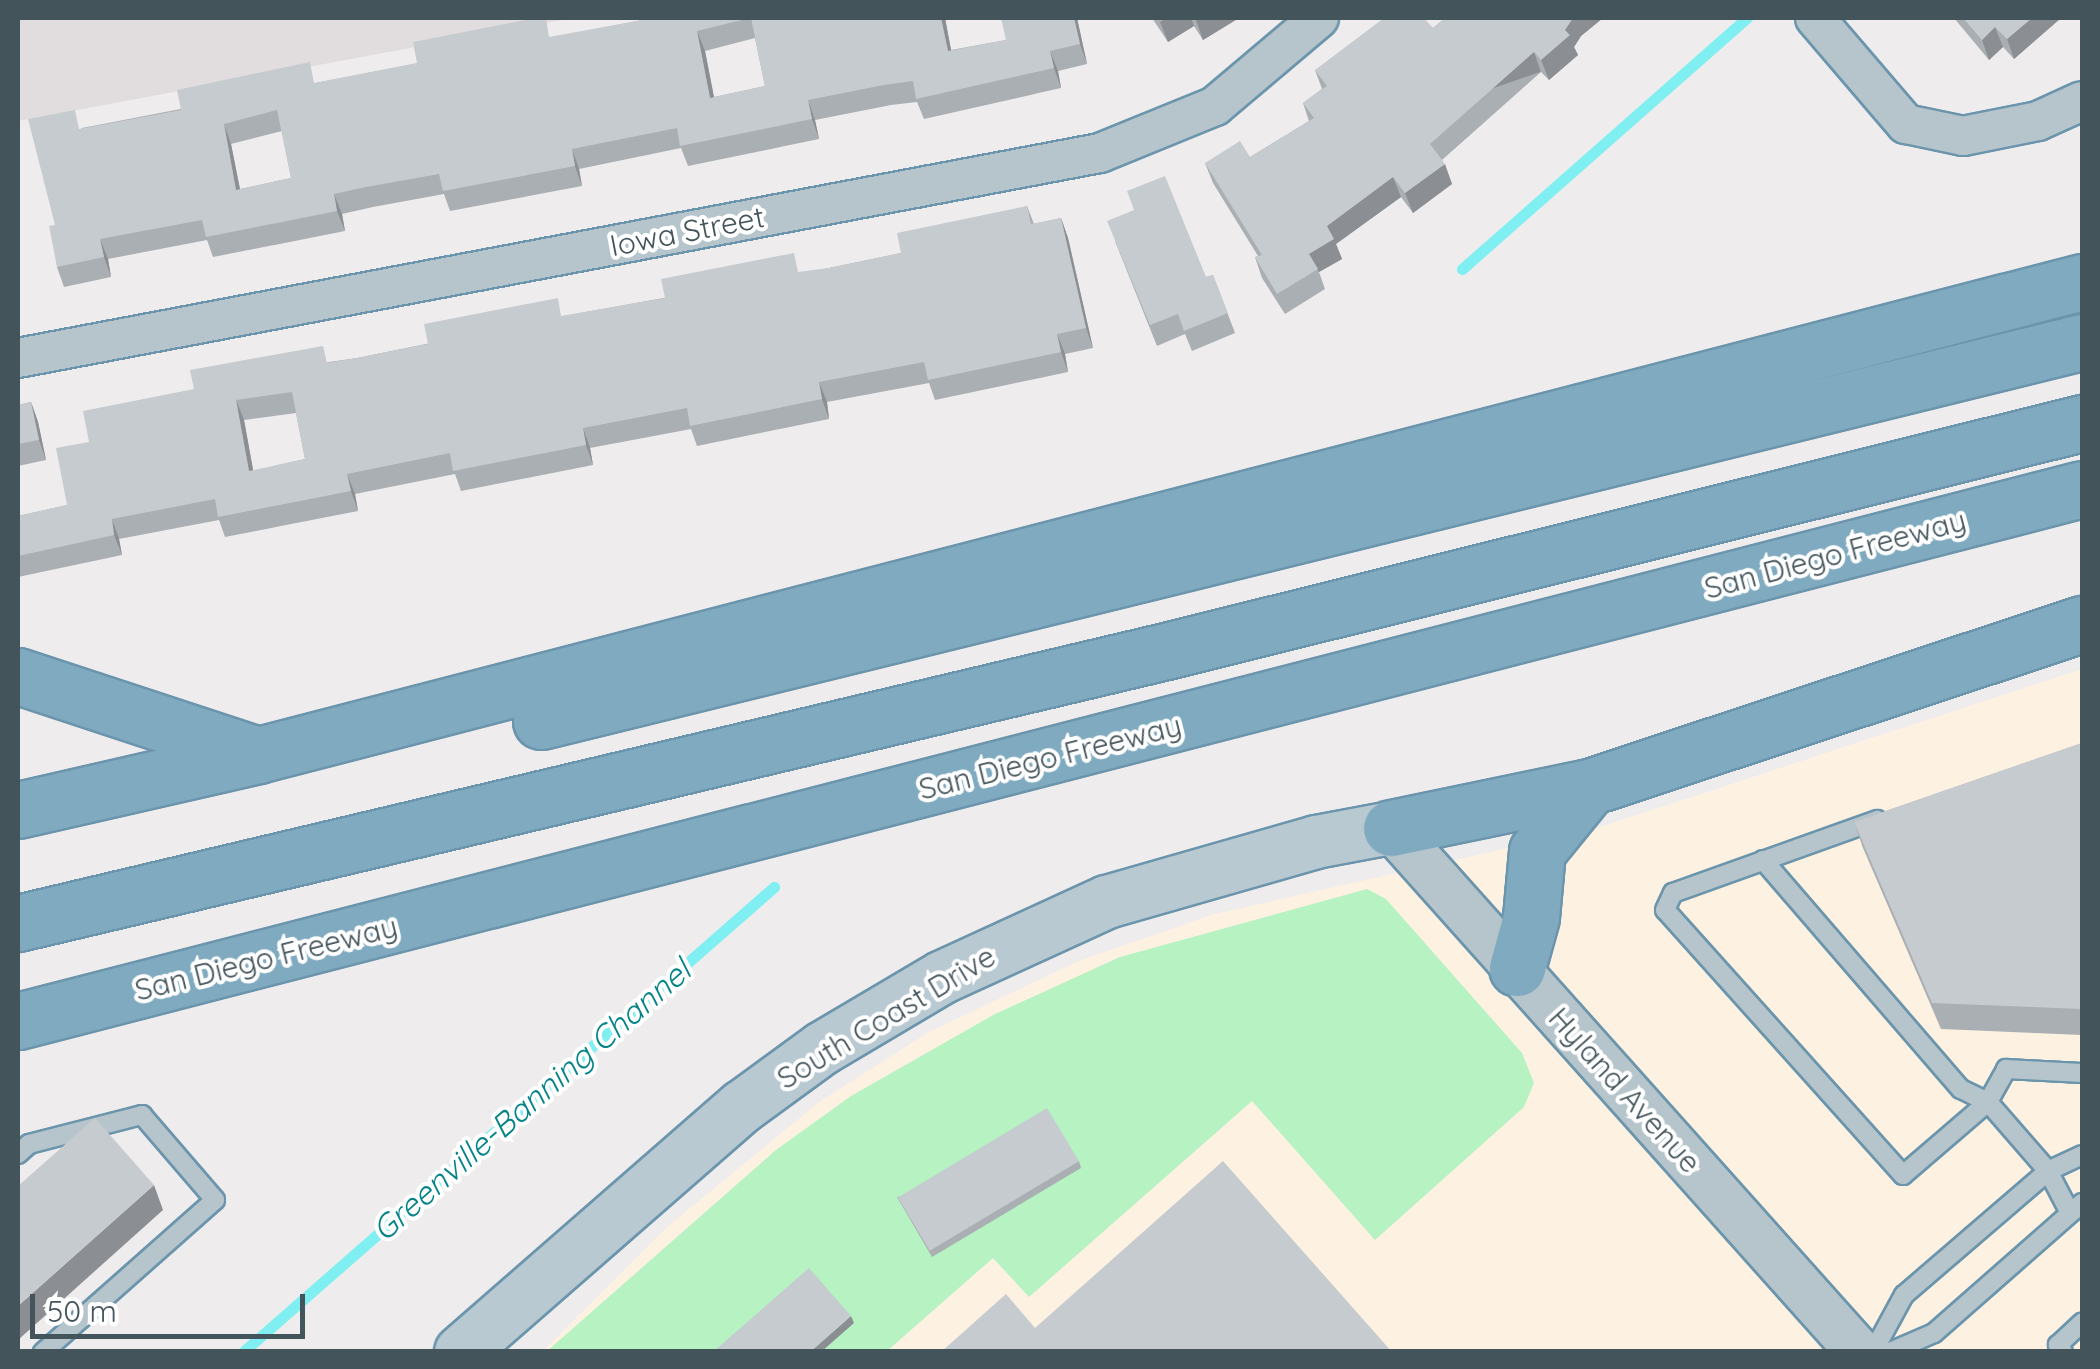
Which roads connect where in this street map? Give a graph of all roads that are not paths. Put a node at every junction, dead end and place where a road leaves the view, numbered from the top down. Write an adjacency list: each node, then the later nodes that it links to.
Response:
1 (1318, 18): 6 (street, Iowa Street)
2 (1825, 28): 3 (street)
3 (2082, 101)
4 (2082, 282): 11 (highway)
5 (2082, 342): 16 (highway)
6 (18, 358)
7 (2082, 422): 18 (highway)
8 (2082, 489): 20 (highway, San Diego Freeway)
9 (2082, 624): 12 (highway)
10 (18, 676): 11 (highway)
11 (258, 755): 13 (highway)
12 (1589, 787): 15 (highway); 19 (highway)
13 (18, 810)
14 (1889, 815): 17 (lane)
15 (1390, 828): 19 (street, Hyland Avenue); 29 (main road, South Coast Drive)
16 (18, 845)
17 (1763, 860): 22 (lane); 22 (lane)
18 (18, 923)
19 (1517, 968): 30 (street, Hyland Avenue)
20 (18, 1021)
21 (2082, 1073): 22 (lane)
22 (1988, 1102): 25 (lane)
23 (18, 1154): 28 (lane)
24 (2082, 1155): 25 (lane)
25 (2048, 1171): 26 (lane); 31 (lane)
26 (2076, 1208): 32 (lane)
27 (2082, 1322): 33 (lane)
28 (43, 1352)
29 (461, 1352)
30 (1859, 1352)
31 (1873, 1352)
32 (1890, 1352)
33 (2063, 1352)

